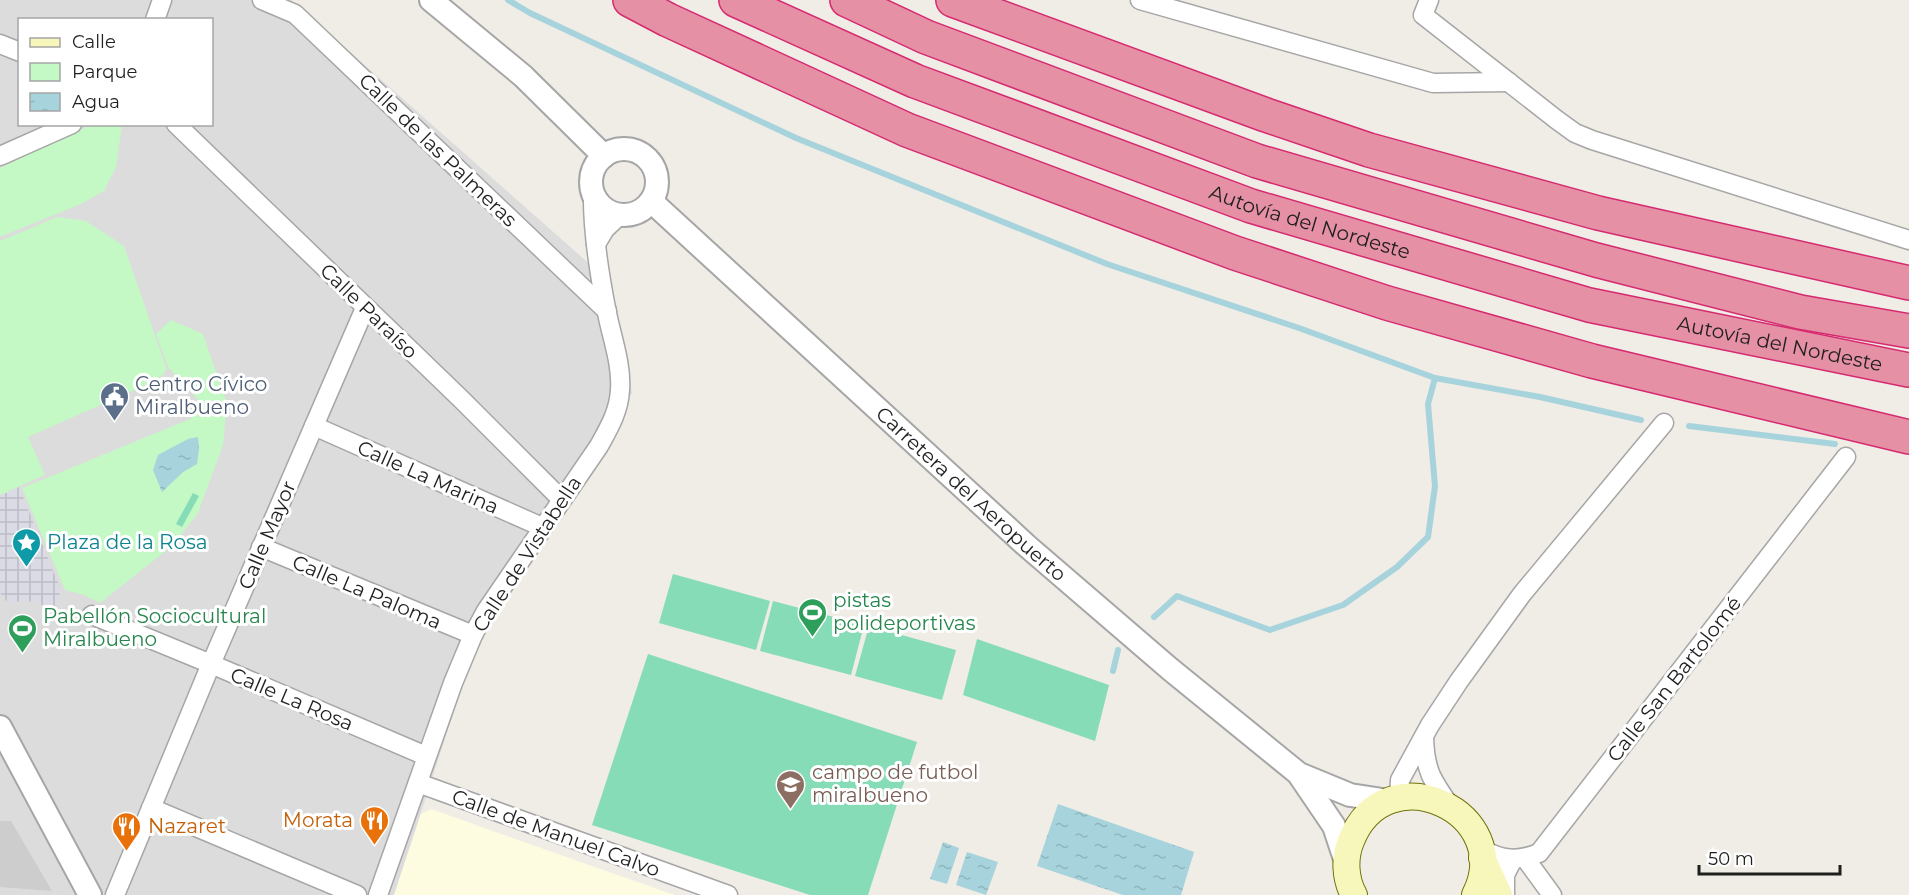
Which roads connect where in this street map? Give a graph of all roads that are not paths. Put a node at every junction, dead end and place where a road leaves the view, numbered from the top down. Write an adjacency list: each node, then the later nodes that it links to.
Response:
1 (162, 0): 10 (street)
2 (262, 0): 27 (street, Calle de las Palmeras)
3 (430, 0): 17 (street)
4 (630, 0): 30 (highway)
5 (736, 0): 29 (highway, Autovía del Nordeste)
6 (847, 0): 28 (highway, Autovía del Nordeste)
7 (953, 0): 23 (highway)
8 (1140, 0): 13 (street)
9 (1429, 0): 13 (street)
10 (156, 18)
11 (0, 44): 12 (street)
12 (18, 51)
13 (1509, 82): 21 (street)
14 (68, 126): 16 (street)
15 (178, 126): 26 (street, Calle Paraíso)
16 (0, 156)
17 (604, 156): 18 (street); 19 (street)
18 (592, 190): 20 (street); 22 (street, Calle de Vistabella)
19 (651, 201): 20 (street); 45 (street, Carretera del Aeropuerto)
20 (621, 214): 22 (street)
21 (1909, 240)
22 (596, 244): 27 (street, Calle de Vistabella)
23 (1855, 272): 24 (highway); 25 (highway)
24 (1909, 274)
25 (1909, 283)
26 (365, 308): 33 (street, Calle Mayor); 36 (street, Calle Paraíso)
27 (606, 311): 36 (street, Calle de Vistabella)
28 (1909, 331)
29 (1909, 370)
30 (1803, 410): 32 (highway); 34 (highway)
31 (1664, 423): 43 (street)
32 (1909, 424)
33 (314, 426): 37 (street, Calle La Marina); 38 (street, Calle Mayor)
34 (1909, 437)
35 (1846, 457): 51 (street, Calle San Bartolomé)
36 (561, 499): 37 (street, Calle de Vistabella)
37 (542, 527): 40 (street, Calle de Vistabella)
38 (261, 548): 40 (street, Calle La Paloma); 41 (street, Calle Mayor)
39 (92, 615): 41 (street, Calle La Rosa)
40 (473, 636): 44 (street, Calle de Vistabella)
41 (211, 664): 44 (street, Calle La Rosa); 49 (street, Calle Mayor)
42 (0, 727): 53 (street)
43 (1424, 735): 47 (street); 48 (street)
44 (426, 756): 46 (street, Calle de Vistabella)
45 (1299, 774): 47 (street, Carretera del Aeropuerto); 52 (street, Carretera del Aeropuerto)
46 (418, 783): 56 (street, Calle de Vistabella); 57 (street, Calle de Manuel Calvo)
47 (1394, 799): 48 (main road, Carretera del Aeropuerto); 52 (main road)
48 (1450, 806): 50 (main road, Carretera del Aeropuerto)
49 (151, 808): 54 (street, Calle Mayor); 55 (street)
50 (1482, 854): 51 (street); 59 (main road); 60 (main road, Carretera del Aeropuerto)
51 (1520, 859): 61 (street); 62 (street)
52 (1346, 862): 58 (main road, Carretera del Aeropuerto)
53 (90, 895)
54 (115, 895)
55 (357, 895)
56 (378, 895)
57 (728, 895)
58 (1354, 895)
59 (1475, 895)
60 (1499, 895)
61 (1505, 895)
62 (1552, 895)

